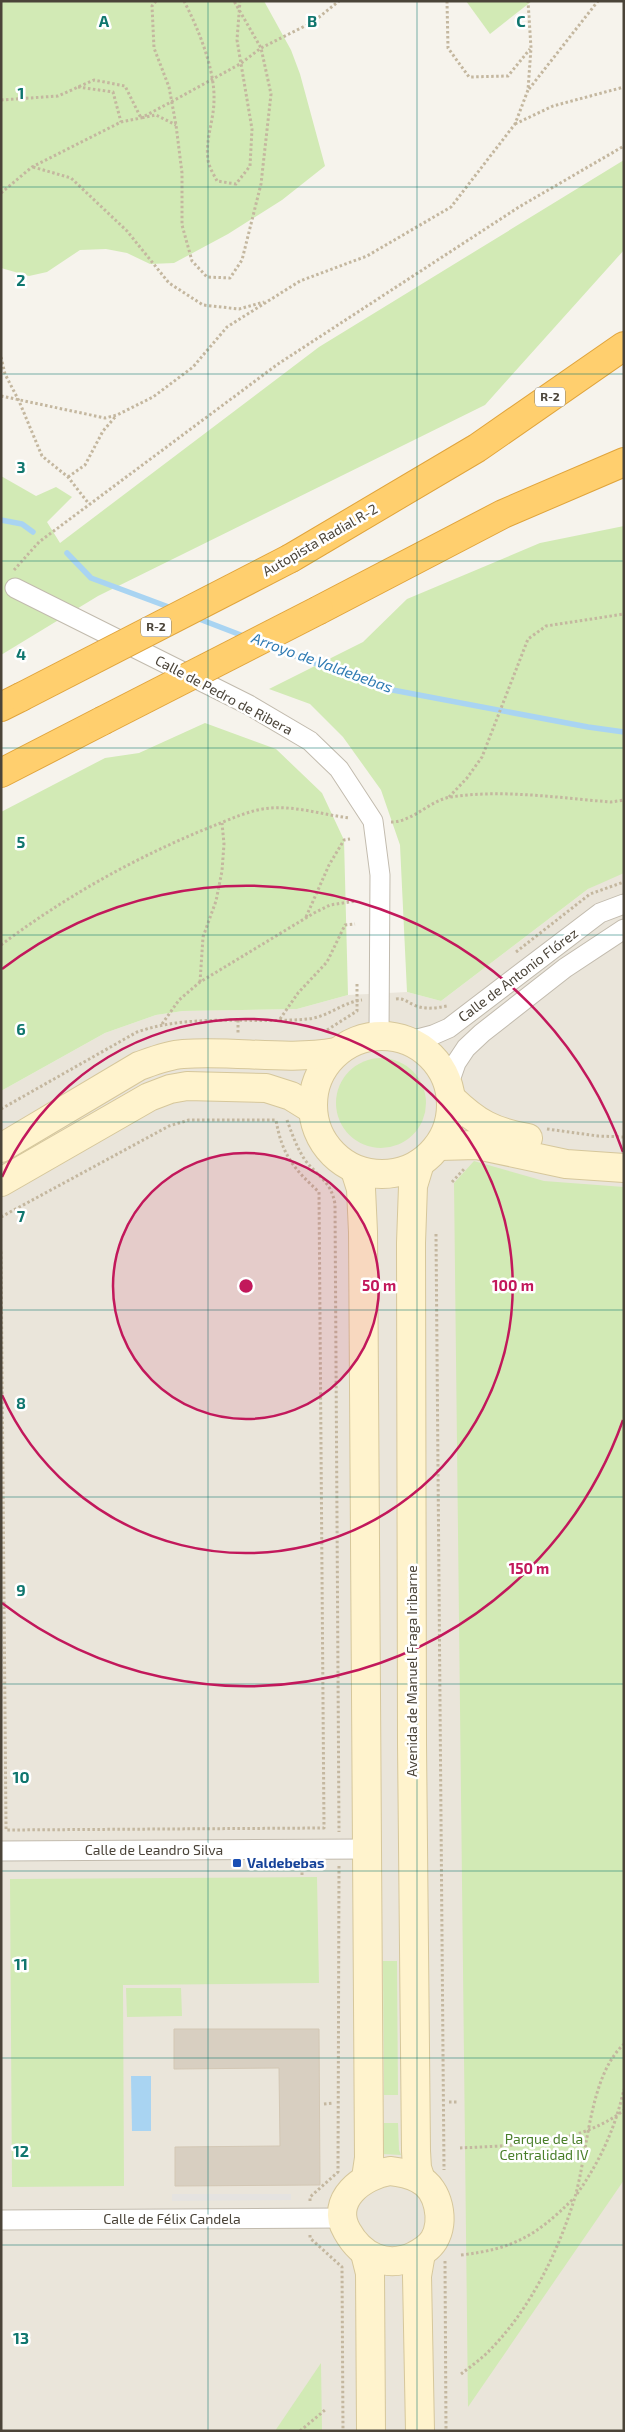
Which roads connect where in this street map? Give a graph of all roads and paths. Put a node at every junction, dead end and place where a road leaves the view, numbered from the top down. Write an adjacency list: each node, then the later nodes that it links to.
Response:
1 (156, 1): 18 (path)
2 (184, 1): 13 (path)
3 (234, 1): 9 (path)
4 (240, 1): 9 (path)
5 (339, 1): 10 (path)
6 (447, 1): 11 (path)
7 (528, 1): 11 (path)
8 (598, 1): 16 (path)
9 (239, 10): 10 (path); 12 (path)
10 (261, 48): 12 (path); 22 (path)
11 (531, 48): 16 (path)
12 (240, 64): 13 (path); 13 (path)
13 (212, 78): 18 (path)
14 (78, 87): 17 (path); 19 (path); 20 (path)
15 (624, 87): 21 (path)
16 (528, 90): 21 (path)
17 (1, 100)
18 (171, 102): 19 (path); 22 (path)
19 (141, 118): 20 (path); 22 (path)
20 (121, 122): 24 (path)
21 (515, 124): 26 (path)
22 (176, 125)
23 (624, 146): 34 (path)
24 (32, 167): 25 (path); 26 (path)
25 (1, 193)
26 (268, 301): 31 (path)
27 (624, 346): 37 (highway, Autopista Radial R-2 / R-2, bridge)
28 (1, 357): 30 (path)
29 (1, 396): 30 (path)
30 (19, 401): 31 (path); 33 (path)
31 (117, 416): 33 (path)
32 (624, 462): 38 (highway, bridge)
33 (68, 477): 34 (path)
34 (90, 504): 35 (path)
35 (15, 588): 41 (street, Calle de Pedro de Ribera)
36 (624, 614): 39 (path)
37 (11, 702)
38 (1, 773)
39 (449, 797): 40 (path); 41 (path)
40 (624, 800)
41 (373, 821): 42 (path); 59 (street, Calle de Pedro de Ribera)
42 (222, 823): 50 (path); 52 (path)
43 (350, 839): 47 (path)
44 (624, 882): 51 (path)
45 (356, 901): 47 (path)
46 (624, 904): 62 (street, Calle de Antonio Flórez)
47 (306, 918): 52 (path)
48 (355, 924): 56 (path)
49 (624, 929): 63 (street, Calle de Antonio Flórez)
50 (1, 945)
51 (515, 953)
52 (200, 982): 58 (path)
53 (357, 982): 61 (path)
54 (403, 998): 55 (path)
55 (454, 1000)
56 (280, 1019)
57 (238, 1020): 60 (path)
58 (162, 1025)
59 (379, 1036): 61 (street); 62 (street)
60 (238, 1038)
61 (331, 1041): 64 (street); 68 (street)
62 (410, 1041): 63 (street)
63 (450, 1091): 69 (street); 70 (street)
64 (312, 1109): 72 (street); 73 (street)
65 (286, 1118): 77 (path)
66 (541, 1128): 67 (path)
67 (624, 1137)
68 (1, 1148)
69 (624, 1149)
70 (430, 1155): 71 (street); 72 (street); 92 (street, Avenida de Manuel Fraga Iribarne)
71 (624, 1168)
72 (355, 1170): 78 (street)
73 (1, 1182)
74 (1, 1217): 76 (path)
75 (436, 1243): 92 (path)
76 (1, 1249)
77 (339, 1829)
78 (368, 1849): 79 (street, Calle de Leandro Silva); 91 (street)
79 (1, 1851)
80 (339, 1869): 93 (path)
81 (624, 2044): 89 (path)
82 (624, 2089): 88 (path)
83 (449, 2102): 84 (path)
84 (460, 2102)
85 (333, 2103): 86 (path)
86 (324, 2104)
87 (624, 2110): 88 (path)
88 (618, 2114): 89 (path); 94 (path)
89 (590, 2129): 90 (path); 94 (path)
90 (460, 2148)
91 (366, 2178): 92 (street); 95 (street)
92 (434, 2178): 99 (street)
93 (310, 2197)
94 (575, 2197): 100 (path); 101 (path)
95 (342, 2218): 96 (street, Calle de Félix Candela); 98 (street)
96 (1, 2220)
97 (310, 2238): 104 (path)
98 (365, 2253): 99 (street); 105 (street)
99 (434, 2254): 106 (street); 107 (path)
100 (461, 2255)
101 (462, 2374)
102 (325, 2410): 103 (path)
103 (300, 2431)
104 (343, 2431)
105 (371, 2431)
106 (420, 2431)
107 (446, 2431)

